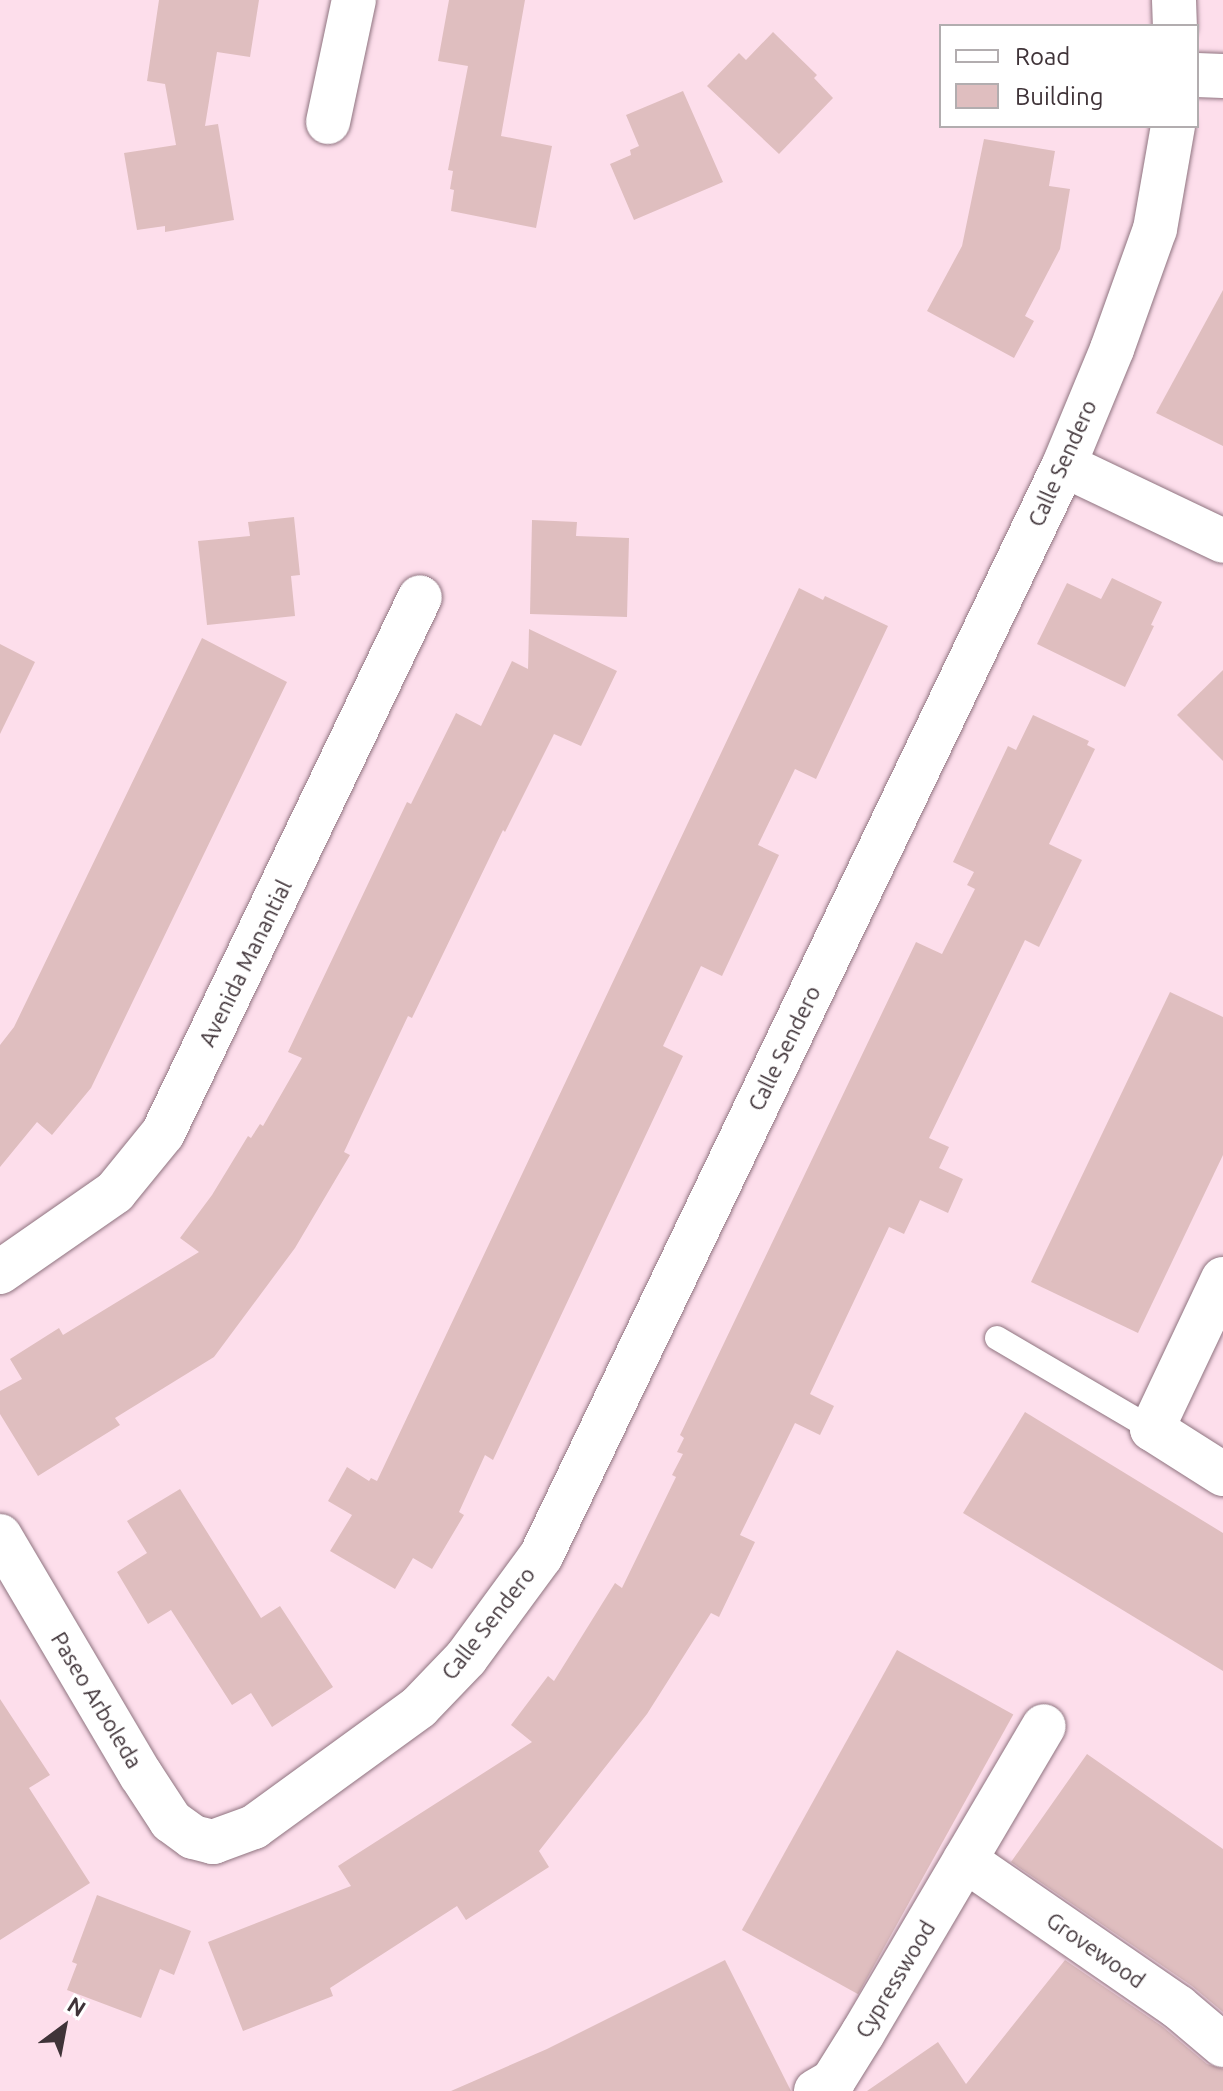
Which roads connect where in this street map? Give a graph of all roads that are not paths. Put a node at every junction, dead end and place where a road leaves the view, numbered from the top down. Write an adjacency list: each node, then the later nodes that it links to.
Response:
1 (354, 0): 6 (street)
2 (1174, 0): 3 (street)
3 (1175, 24)
4 (1199, 75): 5 (street)
5 (1223, 76)
6 (328, 122)
7 (1173, 128): 8 (street, Calle Sendero)
8 (1064, 465): 9 (street); 18 (street, Calle Sendero)
9 (1223, 541)
10 (420, 597): 11 (street, Avenida Manantial)
11 (0, 1272)
12 (1223, 1279): 14 (street)
13 (997, 1338): 14 (lane)
14 (1152, 1429): 15 (street)
15 (1223, 1474)
16 (0, 1536): 18 (street, Paseo Arboleda)
17 (1044, 1726): 19 (street, Cypresswood)
18 (213, 1842)
19 (965, 1860): 20 (street, Grovewood); 21 (street, Cypresswood)
20 (1223, 2045)
21 (816, 2091)

